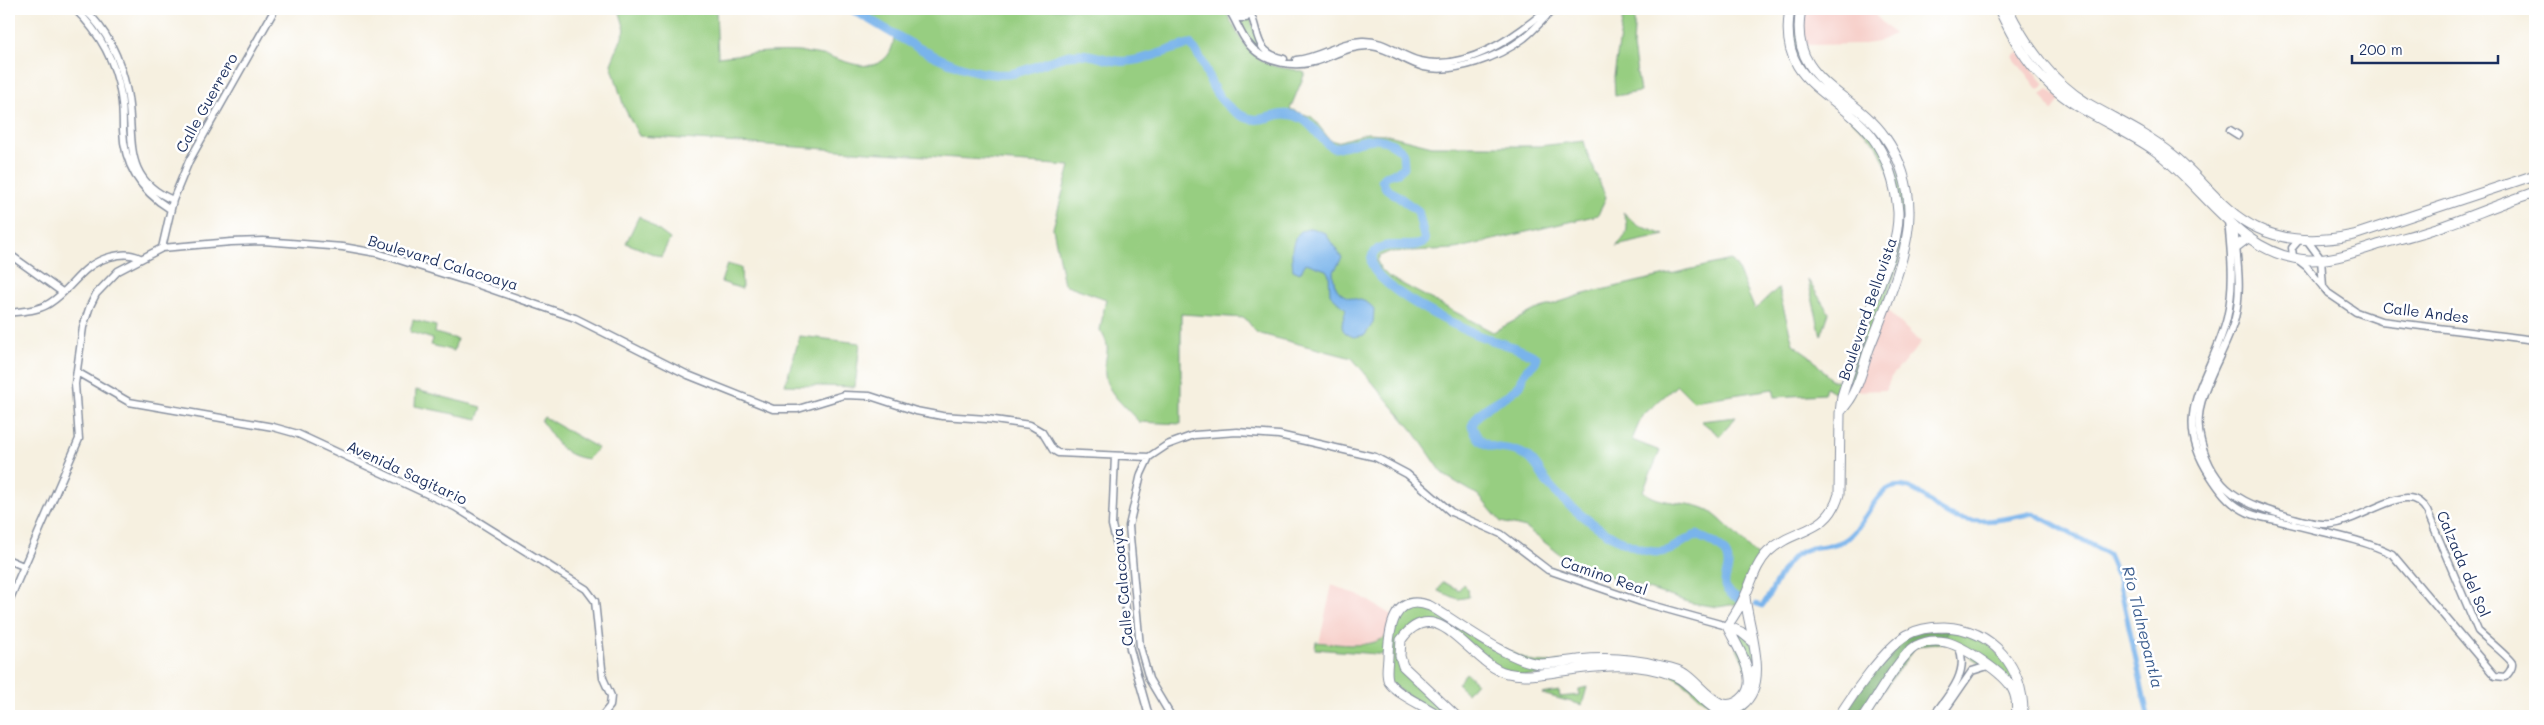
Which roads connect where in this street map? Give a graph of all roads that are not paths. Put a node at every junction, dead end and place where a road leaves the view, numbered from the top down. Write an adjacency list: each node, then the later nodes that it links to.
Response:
1 (75, 9): 22 (street)
2 (84, 9): 20 (street)
3 (274, 9): 20 (street, Calle Guerrero)
4 (1228, 9): 12 (street)
5 (1547, 9): 11 (street)
6 (1554, 9): 12 (street)
7 (1790, 9): 14 (main road, Boulevard Bellavista)
8 (1801, 9): 13 (main road, Boulevard Bellavista)
9 (1999, 9): 15 (main road)
10 (2008, 9): 15 (main road)
11 (1249, 10): 12 (street)
12 (1234, 18)
13 (1800, 32): 14 (street); 38 (main road, Boulevard Bellavista)
14 (1788, 33): 38 (main road, Boulevard Bellavista)
15 (2073, 98): 21 (main road)
16 (2230, 130): 17 (street)
17 (2238, 135)
18 (2535, 175): 25 (main road)
19 (2535, 192): 31 (main road)
20 (172, 200): 22 (street, Calle Guerrero)
21 (2225, 208): 23 (main road); 23 (street); 25 (main road)
22 (170, 209): 27 (street, Calle Guerrero)
23 (2231, 225): 24 (main road); 26 (street); 36 (street)
24 (2249, 238): 26 (main road); 30 (main road)
25 (2303, 240): 30 (street); 31 (street)
26 (2237, 246): 36 (street)
27 (162, 248): 29 (street, Boulevard Calacoaya); 39 (street, Boulevard Calacoaya)
28 (9, 254): 33 (street)
29 (140, 258): 33 (street); 37 (street, Boulevard Calacoaya)
30 (2295, 258): 31 (main road); 32 (street, Calle Andes)
31 (2321, 259): 32 (street)
32 (2323, 287): 35 (street, Calle Andes)
33 (62, 292): 34 (street)
34 (9, 313)
35 (2535, 340)
36 (2212, 365): 36 (street, Calzada del Sol)
37 (76, 372): 44 (street, Boulevard Calacoaya); 65 (street, Avenida Sagitario)
38 (1840, 413): 47 (main road, Boulevard Bellavista)
39 (1115, 456): 40 (street); 42 (street)
40 (1149, 457): 43 (street, Calle Calacoaya); 49 (street, Camino Real)
41 (12, 561): 44 (street)
42 (1121, 562): 43 (street); 63 (street)
43 (1131, 563): 62 (street, Calle Calacoaya)
44 (22, 569): 45 (street, Boulevard Calacoaya)
45 (9, 601)
46 (1423, 603): 48 (main road); 51 (main road); 64 (main road)
47 (1742, 610): 49 (main road); 53 (main road, Boulevard Bellavista)
48 (1424, 622): 56 (main road, Boulevard Bellavista); 61 (main road)
49 (1727, 626): 53 (main road); 55 (main road)
50 (1953, 628): 52 (main road); 58 (main road); 70 (main road)
51 (1488, 643): 56 (main road); 57 (main road)
52 (1948, 643): 54 (main road); 71 (main road)
53 (1753, 645): 55 (main road); 60 (main road, Boulevard Bellavista)
54 (1959, 648): 59 (main road); 72 (street)
55 (1740, 654): 57 (main road)
56 (1481, 658): 60 (main road, Boulevard Bellavista)
57 (1525, 659): 60 (main road)
58 (2007, 660): 59 (main road); 75 (main road)
59 (1992, 668): 73 (street); 74 (main road)
60 (1514, 675)
61 (1426, 689): 64 (main road); 69 (main road)
62 (1159, 695): 63 (street); 67 (street, Calle Calacoaya)
63 (1144, 700): 66 (street)
64 (1417, 702): 68 (main road)
65 (602, 716)
66 (1149, 716)
67 (1171, 716)
68 (1440, 716)
69 (1456, 716)
70 (1839, 716)
71 (1864, 716)
72 (1933, 716)
73 (1941, 716)
74 (2016, 716)
75 (2023, 716)

